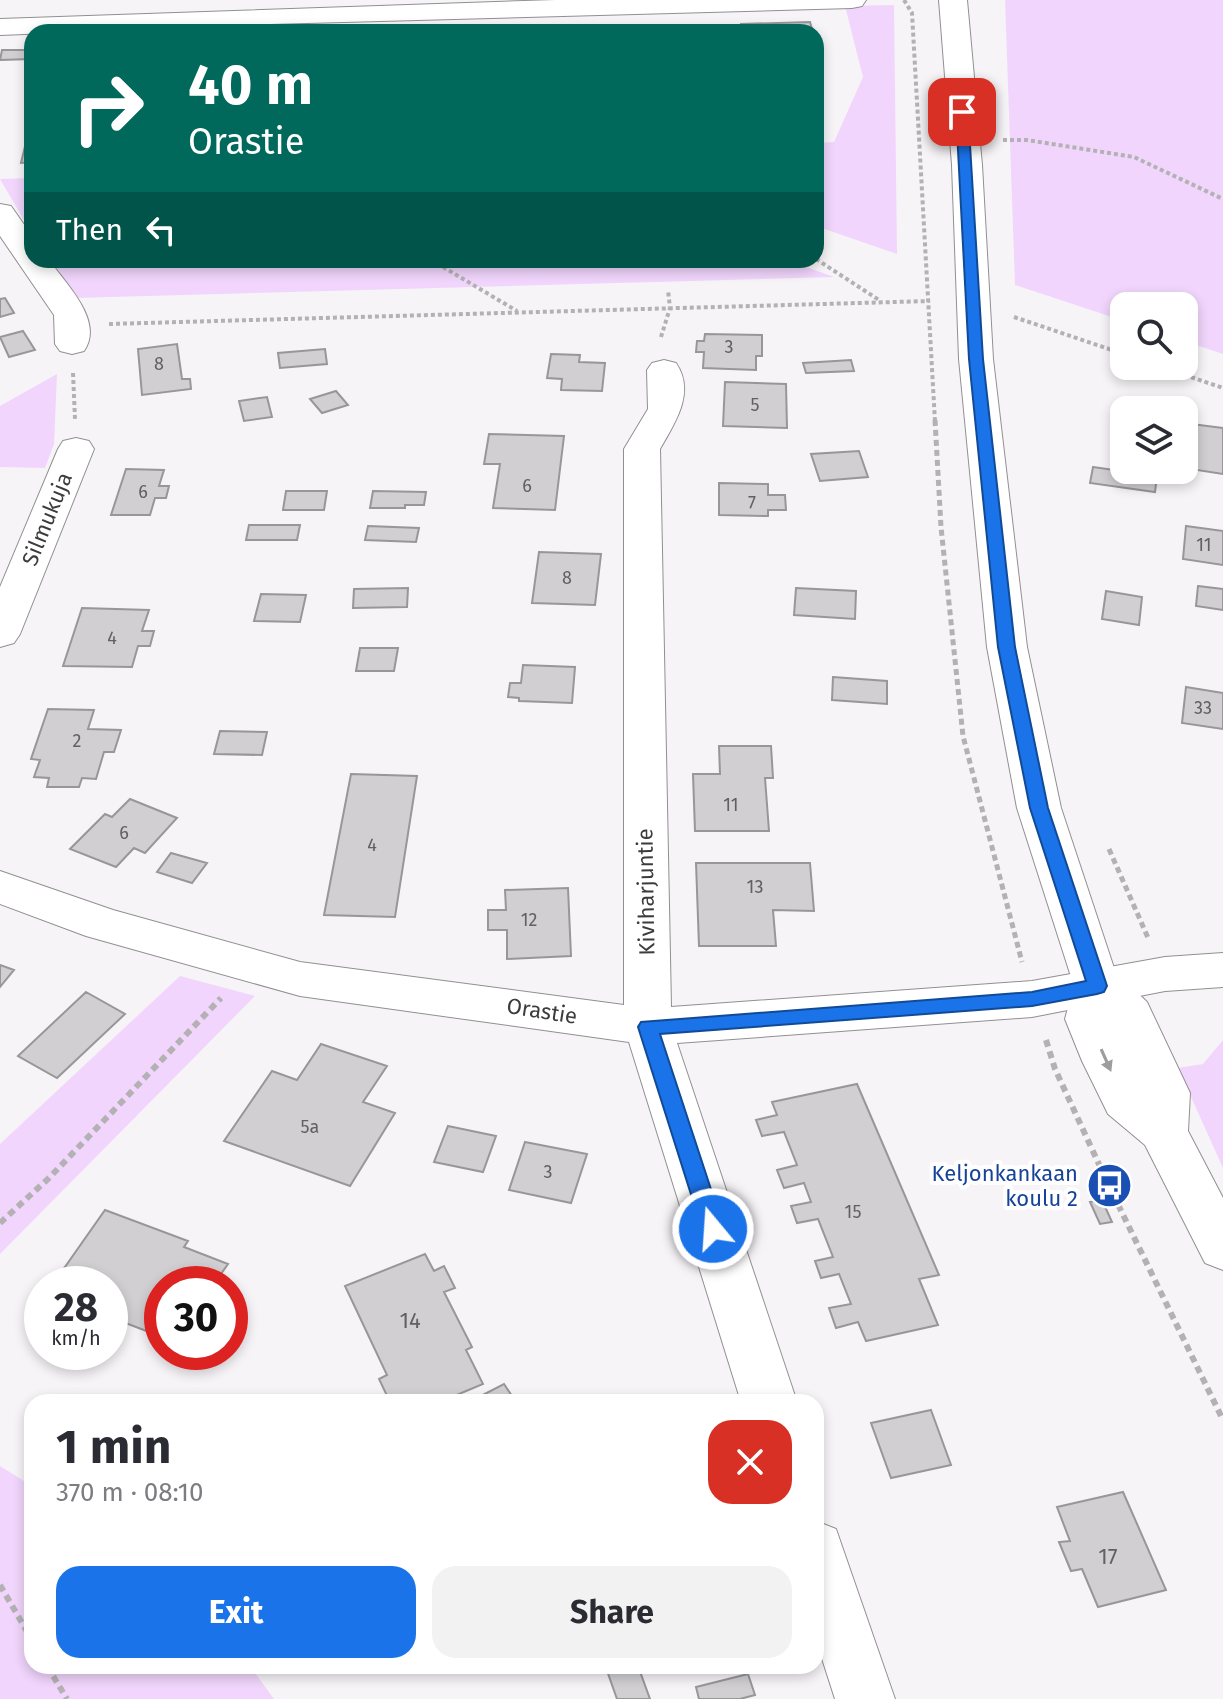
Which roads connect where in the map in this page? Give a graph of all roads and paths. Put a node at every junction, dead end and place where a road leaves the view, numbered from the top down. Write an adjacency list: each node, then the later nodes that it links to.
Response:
1 (852, 0): 3 (street)
2 (953, 0): 8 (street)
3 (644, 2): 4 (street)
4 (272, 8): 5 (street)
5 (43, 24)
6 (24, 25): 7 (street)
7 (0, 27)
8 (965, 140): 9 (path); 18 (street)
9 (1223, 199)
10 (0, 213): 11 (street)
11 (24, 247)
12 (824, 264): 16 (path)
13 (38, 268): 21 (street)
14 (445, 268): 20 (path)
15 (668, 290): 19 (path)
16 (880, 300): 17 (path); 19 (path)
17 (927, 300)
18 (973, 303): 22 (path); 33 (street)
19 (670, 308): 20 (path); 23 (path)
20 (518, 312): 21 (path)
21 (72, 334): 26 (path)
22 (1110, 349)
23 (664, 370): 34 (street, Kiviharjuntie)
24 (1198, 380): 25 (path)
25 (1223, 388)
26 (76, 449): 27 (street, Silmukuja)
27 (0, 634)
28 (1109, 849): 32 (path)
29 (0, 887): 30 (street, Orastie)
30 (252, 966): 34 (street, Orastie); 35 (path)
31 (1223, 970): 32 (street, Orastie)
32 (1165, 974): 33 (street, Orastie)
33 (1097, 986): 34 (street, Orastie); 36 (street)
34 (648, 1027): 37 (street, Kiviharjuntie)
35 (0, 1223)
36 (1223, 1248)
37 (766, 1394)
38 (824, 1573): 43 (street)
39 (0, 1585): 40 (path)
40 (24, 1626)
41 (52, 1674): 42 (path)
42 (67, 1699)
43 (865, 1699)

